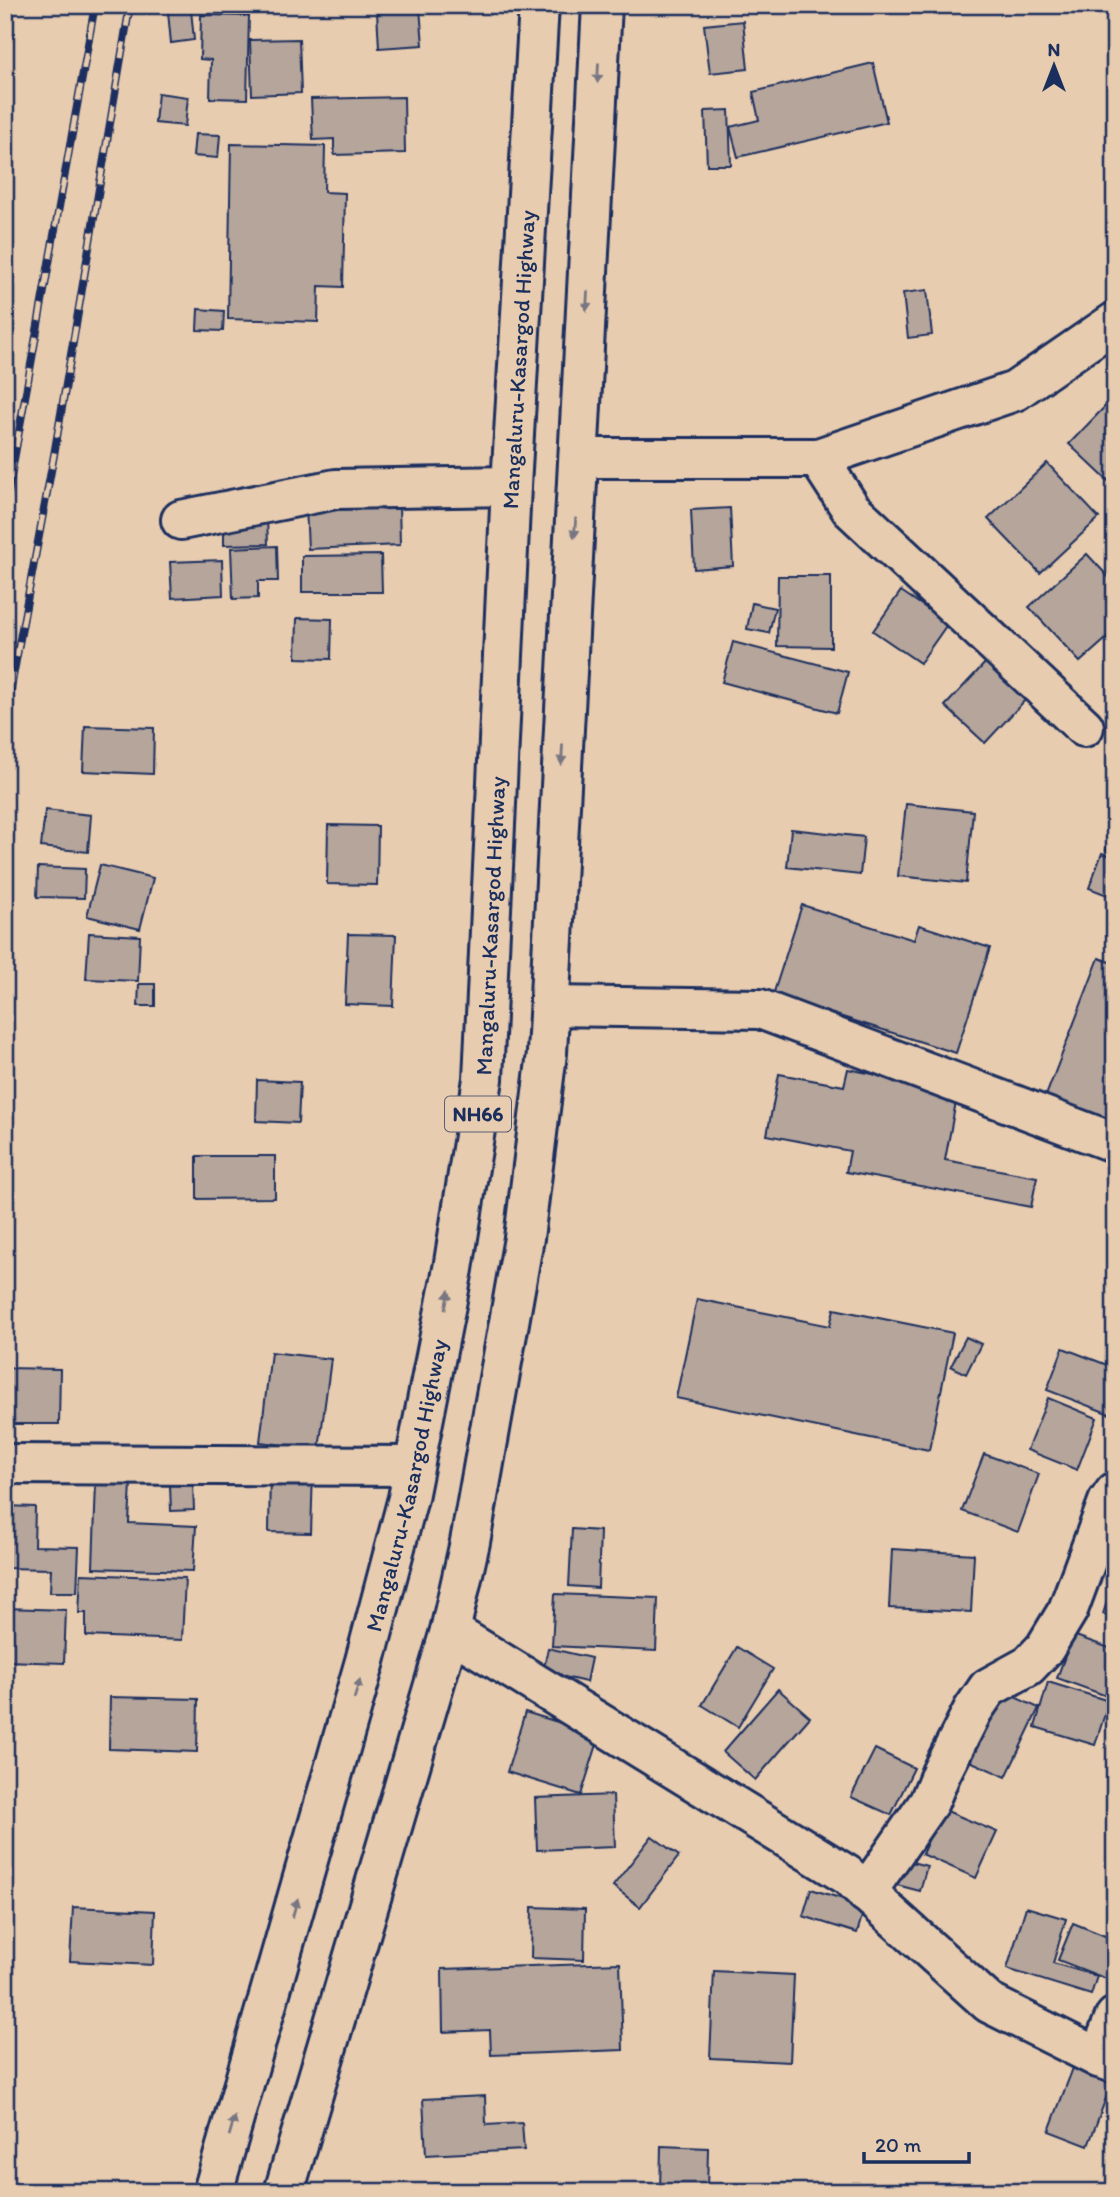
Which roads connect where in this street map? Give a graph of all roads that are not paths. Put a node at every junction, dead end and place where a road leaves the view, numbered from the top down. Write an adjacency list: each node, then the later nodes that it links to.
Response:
1 (539, 5): 6 (main road, Mangaluru-Kasargod Highway / NH66)
2 (602, 5): 5 (main road, NH66, one-way to 5)
3 (1115, 322): 4 (main road)
4 (818, 457): 5 (main road); 8 (main road)
5 (579, 458): 9 (main road, NH66, one-way to 9)
6 (511, 486): 7 (main road); 12 (main road, Mangaluru-Kasargod Highway / NH66, one-way to 6)
7 (181, 520)
8 (1084, 727)
9 (550, 1006): 10 (main road); 14 (main road, NH66)
10 (1115, 1143)
11 (5, 1464): 12 (main road)
12 (414, 1466): 18 (main road, Mangaluru-Kasargod Highway / NH66, one-way to 12)
13 (1115, 1492): 15 (main road)
14 (450, 1631): 15 (main road); 19 (main road, NH66)
15 (866, 1893): 17 (main road)
16 (1115, 2017): 17 (main road)
17 (1107, 2060)
18 (213, 2192)
19 (284, 2192)

